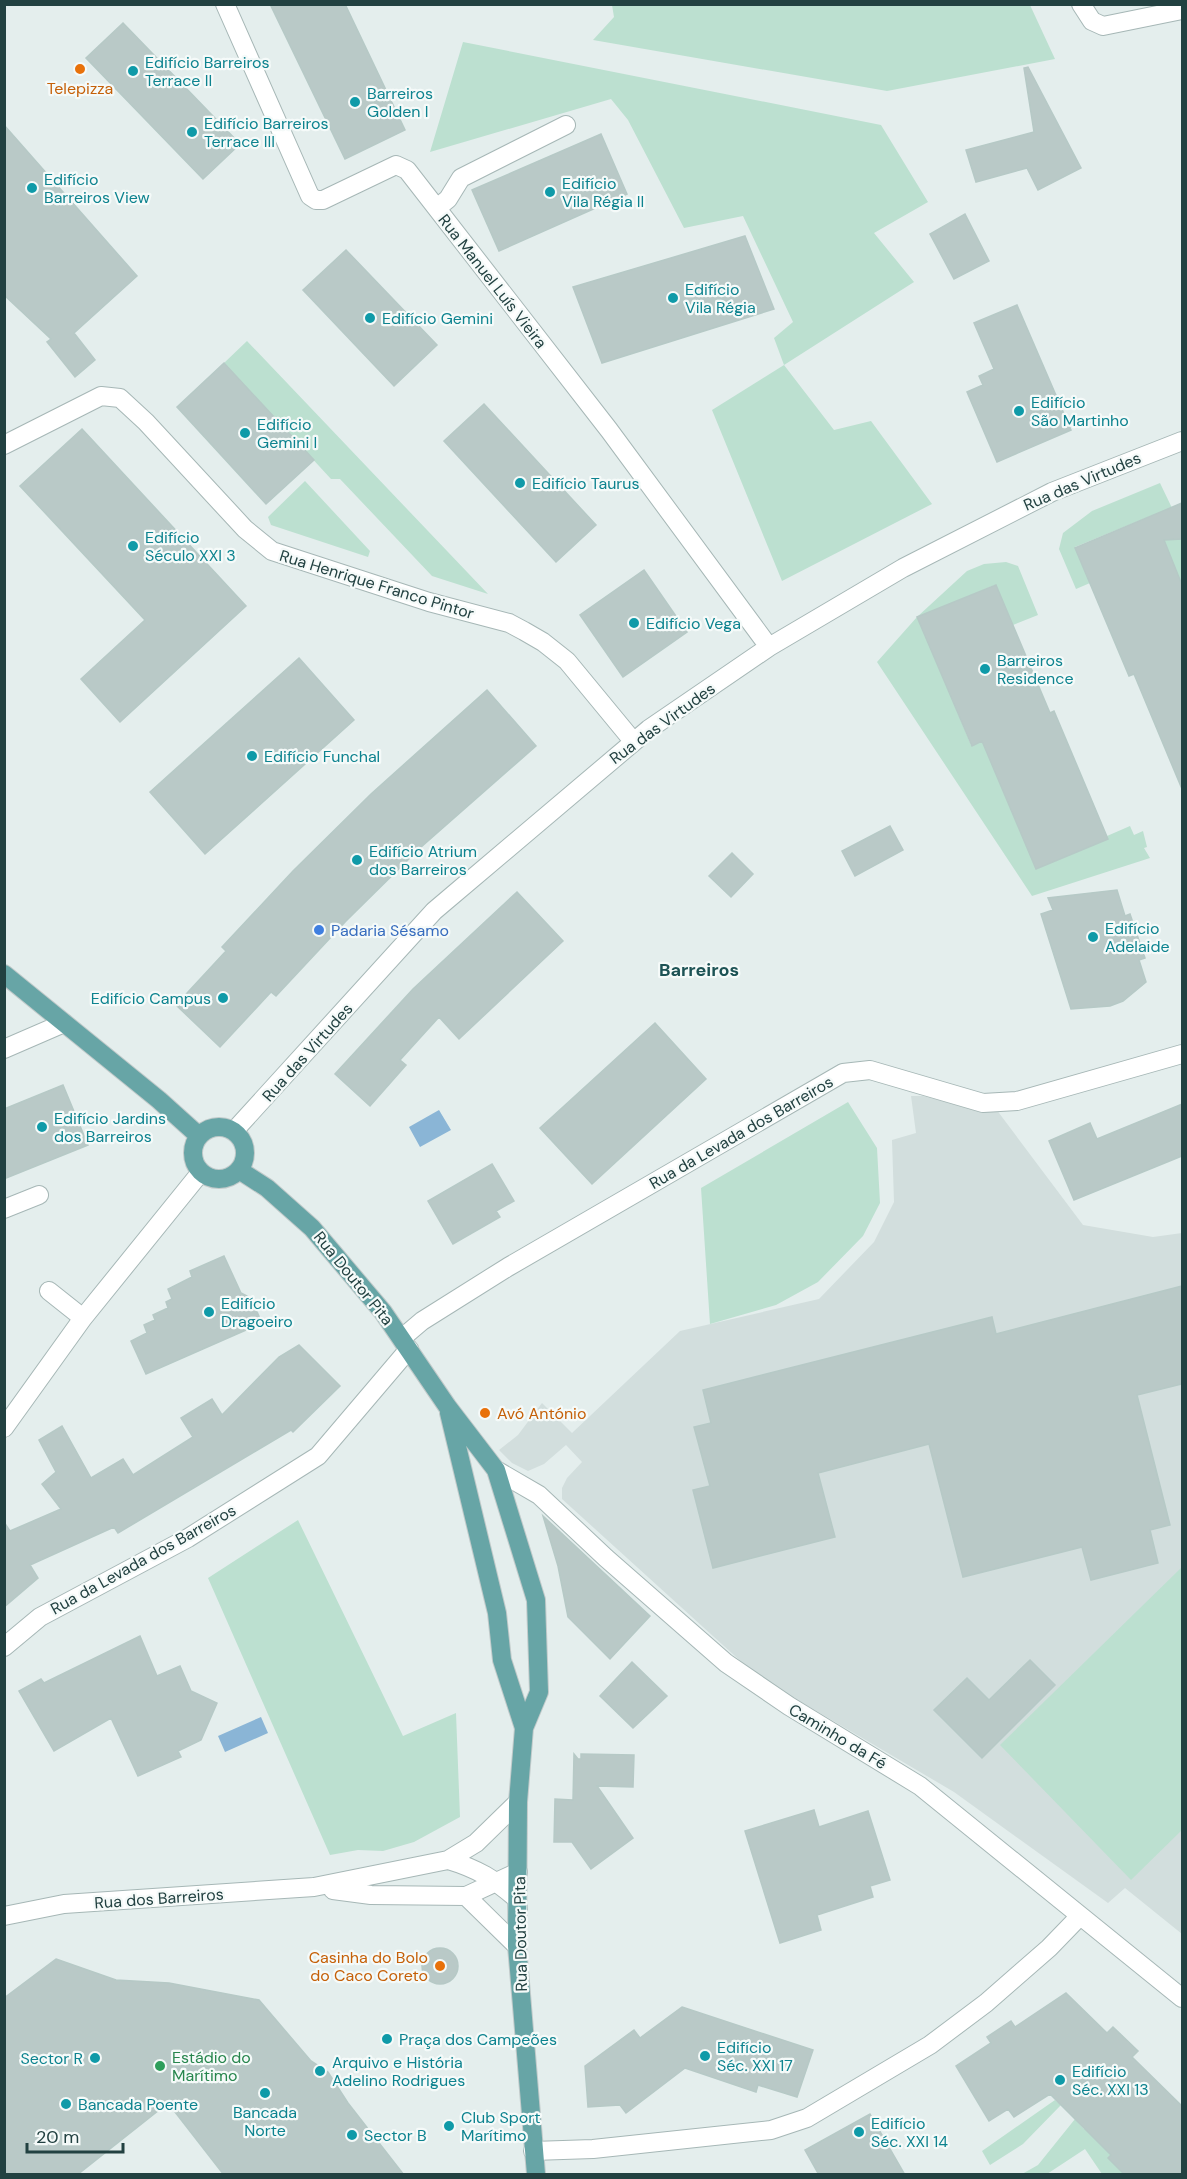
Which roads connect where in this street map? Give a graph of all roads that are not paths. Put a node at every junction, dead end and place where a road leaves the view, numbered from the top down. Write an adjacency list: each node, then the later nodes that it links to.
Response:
1 (225, 4): 5 (street, Rua Manuel Luís Vieira)
2 (1081, 4): 3 (street)
3 (1182, 10)
4 (566, 125): 5 (street)
5 (437, 208): 8 (street, Rua Manuel Luís Vieira)
6 (1182, 441): 8 (street, Rua das Virtudes)
7 (4, 445): 9 (street, Rua Henrique Franco Pintor)
8 (769, 646): 9 (street, Rua das Virtudes)
9 (633, 741): 14 (street, Rua das Virtudes)
10 (4, 974): 11 (main road)
11 (64, 1023): 12 (street); 15 (main road)
12 (4, 1049)
13 (1182, 1053): 22 (street, Rua da Levada dos Barreiros)
14 (234, 1131): 15 (main road); 16 (main road)
15 (199, 1136): 17 (main road)
16 (239, 1170): 17 (main road); 22 (main road, Rua Doutor Pita)
17 (201, 1172): 21 (street)
18 (39, 1195): 19 (street)
19 (4, 1209)
20 (49, 1291): 21 (street)
21 (82, 1318): 24 (street)
22 (405, 1343): 23 (main road, Rua Doutor Pita); 26 (street, Rua da Levada dos Barreiros)
23 (447, 1406): 25 (main road, Rua Doutor Pita); 27 (main road, Rua Doutor Pita)
24 (4, 1428)
25 (496, 1470): 27 (main road, Rua Doutor Pita); 36 (street, Caminho da Fé)
26 (4, 1647)
27 (524, 1728): 28 (main road, Rua Doutor Pita)
28 (518, 1802): 29 (street, Rua dos Barreiros); 30 (main road, Rua Doutor Pita)
29 (448, 1860): 31 (street, Rua dos Barreiros); 32 (street, Rua dos Barreiros)
30 (518, 1872): 31 (street, Rua dos Barreiros); 35 (main road, Rua Doutor Pita)
31 (497, 1882): 33 (street, Rua dos Barreiros); 35 (street, Rua dos Barreiros)
32 (314, 1887): 33 (street, Rua dos Barreiros); 34 (street, Rua dos Barreiros)
33 (466, 1896): 37 (street)
34 (4, 1916)
35 (519, 1916): 37 (main road, Rua Doutor Pita)
36 (1079, 1917): 38 (street, Caminho da Fé); 39 (street)
37 (517, 1946): 39 (main road, Rua Doutor Pita)
38 (1182, 1998)
39 (533, 2151): 40 (main road, Rua Doutor Pita)
40 (536, 2175)

